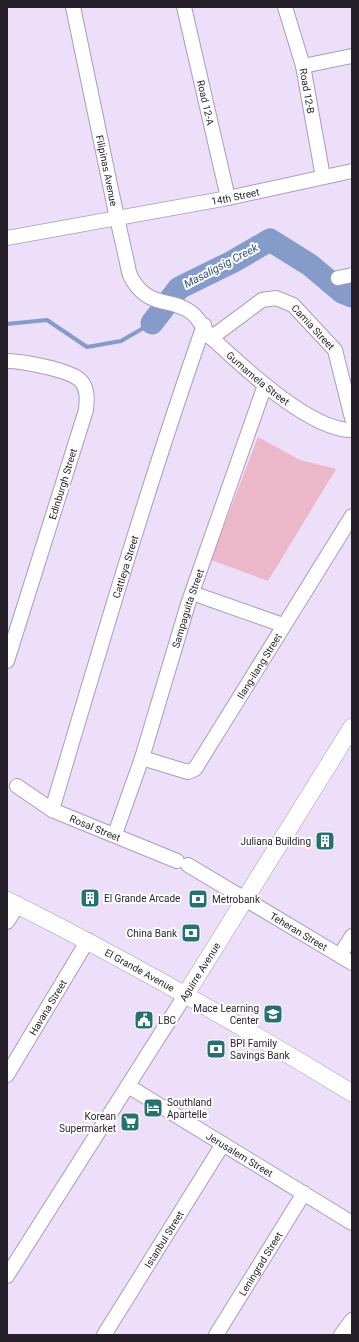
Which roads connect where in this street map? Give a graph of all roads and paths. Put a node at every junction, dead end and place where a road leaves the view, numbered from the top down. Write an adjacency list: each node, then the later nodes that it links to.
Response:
1 (73, 7): 9 (street, Filipinas Avenue)
2 (184, 7): 8 (street, Road 12-A)
3 (285, 7): 5 (street, Road 12-B)
4 (352, 56): 5 (street)
5 (302, 66): 7 (street, Road 12-B)
6 (352, 171): 7 (street, 14th Street)
7 (322, 177): 8 (street, 14th Street)
8 (228, 198): 9 (street, 14th Street)
9 (117, 218): 10 (street, 14th Street); 13 (street, Filipinas Avenue)
10 (7, 238)
11 (352, 275): 12 (street)
12 (338, 278)
13 (177, 306): 14 (street, Gumamela Street)
14 (204, 325): 15 (street, Gumamela Street); 27 (street, Cattleya Street)
15 (212, 338): 17 (street, Gumamela Street); 18 (street, Camia Street)
16 (8, 365): 23 (street, Edinburgh Street)
17 (265, 385): 19 (street, Gumamela Street); 21 (street, Sampaguita Street)
18 (352, 418)
19 (352, 430)
20 (352, 516): 22 (street, Ilang-ilang Street)
21 (192, 593): 22 (street); 25 (street, Sampaguita Street)
22 (283, 625): 25 (street, Ilang-ilang Street)
23 (7, 661)
24 (352, 727): 29 (street, Aguirre Avenue)
25 (142, 758): 28 (street, Sampaguita Street)
26 (17, 786): 27 (street, Rosal Street)
27 (52, 810): 28 (street, Rosal Street)
28 (115, 834): 29 (street, Rosal Street)
29 (245, 899): 34 (street, Teheran Street); 36 (street, Aguirre Avenue)
30 (12, 903): 31 (street); 33 (street, El Grande Avenue)
31 (7, 922)
32 (352, 936): 34 (street)
33 (88, 940): 36 (street, El Grande Avenue); 37 (street, Havana Street)
34 (340, 955): 35 (street, Teheran Street)
35 (352, 963)
36 (186, 994): 38 (street, Aguirre Avenue); 39 (street, El Grande Avenue)
37 (7, 1075)
38 (128, 1086): 40 (street, Jerusalem Street); 43 (street, Aguirre Avenue)
39 (352, 1092)
40 (223, 1144): 41 (street, Jerusalem Street); 45 (street, Istanbul Street)
41 (304, 1193): 42 (street, Jerusalem Street); 46 (street, Leningrad Street)
42 (352, 1223)
43 (7, 1276)
44 (352, 1320): 47 (street)
45 (104, 1335)
46 (216, 1335)
47 (341, 1335)

